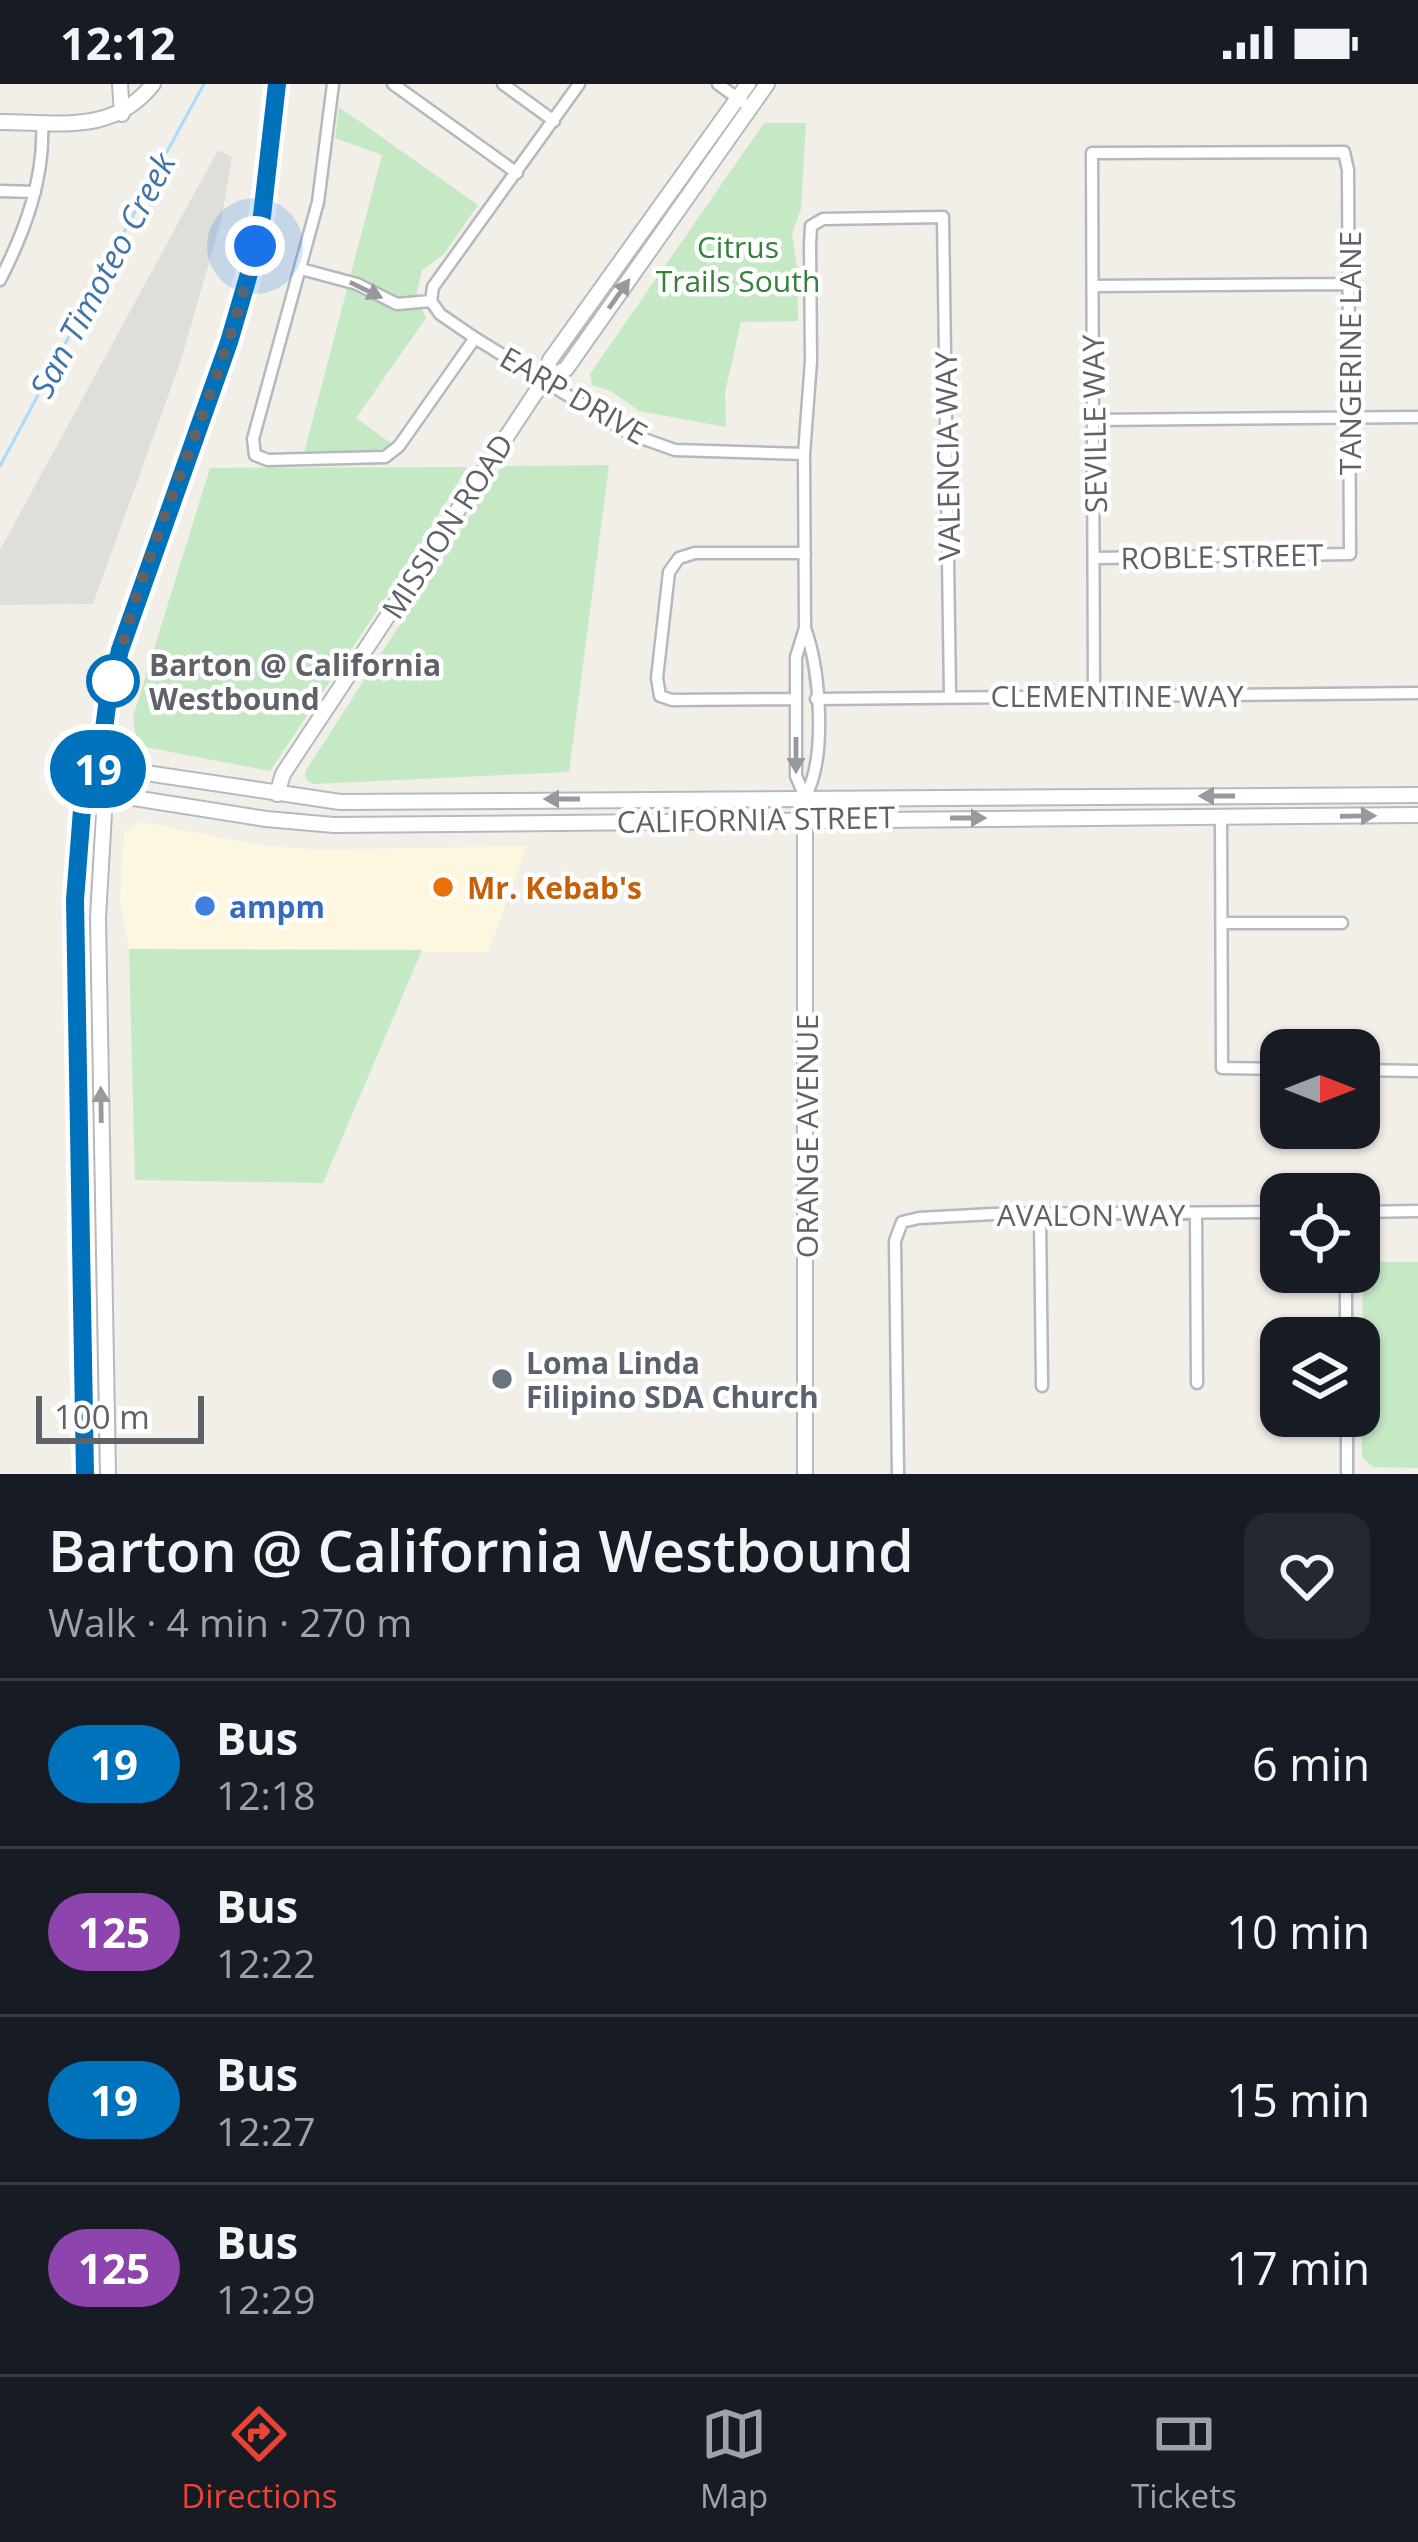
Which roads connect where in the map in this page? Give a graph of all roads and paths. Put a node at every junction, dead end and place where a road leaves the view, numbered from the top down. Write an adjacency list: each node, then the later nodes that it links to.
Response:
1 (120, 84): 10 (main road)
2 (153, 84): 10 (main road)
3 (278, 84): 39 (main road)
4 (333, 84): 19 (street)
5 (393, 84): 15 (street)
6 (503, 84): 11 (street)
7 (580, 84): 11 (street)
8 (718, 84): 9 (street)
9 (751, 91): 25 (main road, MISSION ROAD)
10 (122, 114): 13 (main road)
11 (554, 121): 15 (street)
12 (0, 122): 13 (main road)
13 (42, 122): 17 (street)
14 (1344, 152): 21 (street, TANGERINE LANE); 22 (street, SEVILLE WAY)
15 (517, 173): 23 (street)
16 (0, 191): 17 (street)
17 (35, 192): 20 (street)
18 (944, 217): 29 (street, ORANGE AVENUE); 36 (street, VALENCIA WAY)
19 (301, 269): 23 (street, one-way to 23); 24 (street)
20 (0, 280)
21 (1347, 284): 22 (street); 27 (street, TANGERINE LANE)
22 (1093, 286): 28 (street, SEVILLE WAY)
23 (431, 301): 24 (street, EARP DRIVE)
24 (475, 338): 25 (street, EARP DRIVE)
25 (544, 380): 29 (street, EARP DRIVE); 41 (main road, MISSION ROAD)
26 (1418, 417): 27 (street)
27 (1349, 418): 28 (street); 31 (street, TANGERINE LANE)
28 (1095, 420): 32 (street, SEVILLE WAY)
29 (804, 454): 30 (street, ORANGE AVENUE)
30 (806, 553): 33 (street, ORANGE AVENUE); 37 (street)
31 (1350, 554): 32 (street, ROBLE STREET)
32 (1095, 558): 35 (street, SEVILLE WAY)
33 (805, 628): 37 (street, ORANGE AVENUE); 38 (street, ORANGE AVENUE)
34 (1418, 693): 35 (street, CLEMENTINE WAY)
35 (1094, 694): 36 (street, CLEMENTINE WAY)
36 (950, 695): 38 (street, CLEMENTINE WAY)
37 (796, 699): 43 (street, ORANGE AVENUE, one-way to 43)
38 (816, 699): 43 (street, ORANGE AVENUE)
39 (99, 766): 40 (main road); 41 (main road, CALIFORNIA STREET)
40 (96, 792): 48 (main road, CALIFORNIA STREET); 62 (main road); 63 (main road, one-way to 40)
41 (277, 794): 44 (main road, CALIFORNIA STREET)
42 (1418, 795): 43 (main road, CALIFORNIA STREET, one-way to 43)
43 (805, 797): 44 (main road, CALIFORNIA STREET, one-way to 44); 46 (main road, ORANGE AVENUE)
44 (408, 802): 48 (main road)
45 (1418, 815): 47 (main road, CALIFORNIA STREET, one-way to 45)
46 (805, 818): 47 (main road, CALIFORNIA STREET, one-way to 47); 48 (main road, CALIFORNIA STREET); 64 (main road, ORANGE AVENUE)
47 (1221, 818): 49 (street)
48 (408, 824)
49 (1222, 923): 50 (street); 51 (street)
50 (1342, 923)
51 (1260, 1069)
52 (1380, 1070): 53 (street)
53 (1418, 1071)
54 (1418, 1211): 56 (street)
55 (1260, 1212): 57 (street, AVALON WAY)
56 (1380, 1212)
57 (1196, 1213): 58 (street, AVALON WAY); 59 (street)
58 (1040, 1214): 60 (street); 65 (street, AVALON WAY)
59 (1197, 1383)
60 (1042, 1386)
61 (1347, 1437): 66 (street)
62 (85, 1474)
63 (108, 1474)
64 (805, 1474)
65 (898, 1474)
66 (1347, 1474)

